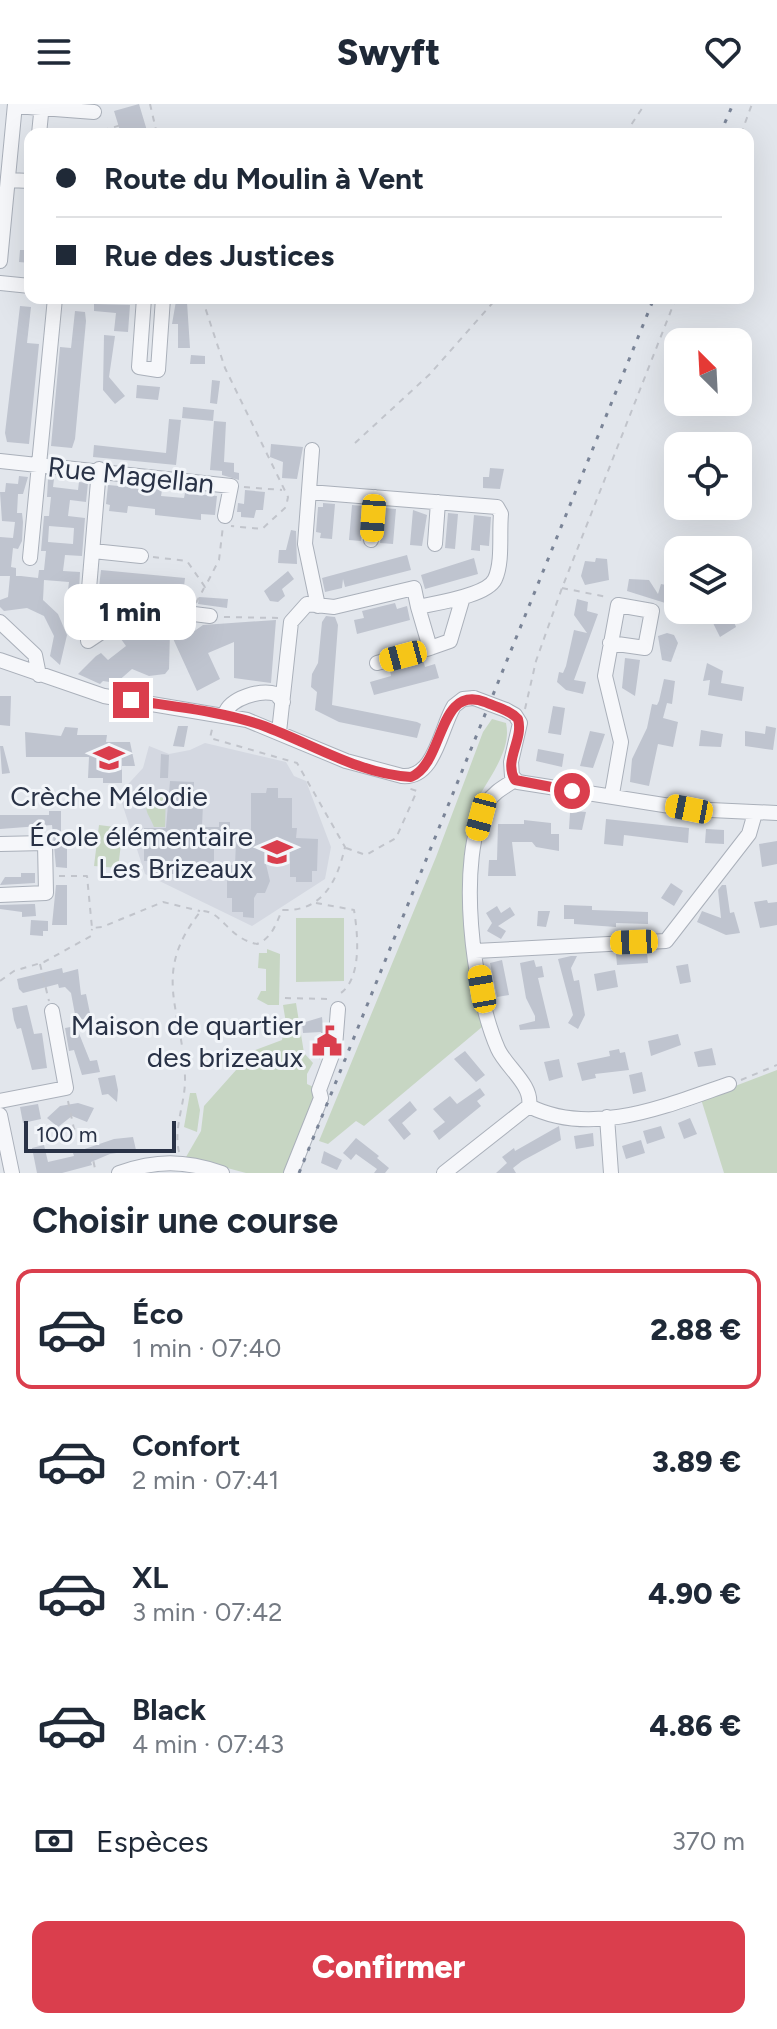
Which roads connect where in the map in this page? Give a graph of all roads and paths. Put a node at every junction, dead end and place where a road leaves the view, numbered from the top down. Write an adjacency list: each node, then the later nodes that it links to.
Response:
1 (150, 104): 10 (path)
2 (645, 104): 11 (path)
3 (752, 104): 12 (path)
4 (15, 105): 5 (street); 13 (street)
5 (41, 106): 6 (street); 8 (street)
6 (94, 112)
7 (121, 125): 9 (path)
8 (39, 128)
9 (113, 128)
10 (156, 128)
11 (629, 128)
12 (743, 128)
13 (8, 180): 14 (street); 15 (street)
14 (24, 181)
15 (2, 236): 16 (street)
16 (0, 261)
17 (0, 283): 18 (street)
18 (24, 285)
19 (54, 304): 28 (street)
20 (144, 304): 21 (street)
21 (163, 304)
22 (204, 304): 31 (path)
23 (492, 304): 25 (path)
24 (674, 304): 42 (path)
25 (355, 443)
26 (312, 450): 32 (street)
27 (0, 461): 28 (street, Rue Magellan)
28 (37, 464): 29 (street, Rue Magellan); 40 (street)
29 (99, 469): 30 (street, Rue Magellan); 38 (street)
30 (231, 486): 31 (path); 35 (street, Rue Magellan)
31 (283, 490): 35 (path)
32 (309, 492): 33 (street); 46 (street)
33 (375, 497): 34 (street); 36 (street)
34 (438, 502): 37 (street); 43 (street)
35 (225, 516): 41 (path)
36 (371, 540)
37 (435, 544)
38 (93, 551): 39 (street); 44 (street)
39 (141, 556): 41 (path)
40 (30, 558)
41 (205, 587): 48 (path)
42 (562, 588): 45 (path); 59 (path)
43 (470, 594): 47 (street); 53 (street)
44 (88, 601): 48 (street); 48 (street)
45 (618, 605): 52 (street); 52 (street)
46 (318, 606): 47 (street); 50 (street)
47 (418, 607): 53 (street)
48 (191, 614): 49 (street)
49 (210, 616): 50 (path)
50 (293, 619): 57 (street)
51 (0, 622): 56 (street)
52 (610, 643): 63 (street)
53 (430, 648): 55 (street)
54 (0, 660): 56 (street)
55 (377, 663)
56 (39, 675): 58 (street)
57 (283, 702): 58 (street); 60 (street)
58 (220, 713): 60 (street); 67 (path)
59 (512, 714): 60 (street, bridge); 61 (street)
60 (279, 732)
61 (515, 780): 63 (street); 73 (street)
62 (396, 785): 67 (path)
63 (612, 794): 64 (street)
64 (755, 813): 65 (street); 73 (street)
65 (777, 813)
66 (0, 844): 68 (street)
67 (345, 847): 70 (path)
68 (45, 875): 69 (street); 72 (path)
69 (0, 895)
70 (315, 903): 71 (path); 76 (path)
71 (201, 911): 72 (path); 86 (path)
72 (92, 928): 74 (path)
73 (475, 951): 83 (street)
74 (40, 963): 75 (path); 78 (path)
75 (0, 981)
76 (285, 998)
77 (338, 1009): 92 (street)
78 (52, 1011): 81 (street)
79 (777, 1065): 80 (path)
80 (729, 1084): 85 (street)
81 (66, 1088): 82 (street); 89 (path)
82 (0, 1101)
83 (529, 1106): 85 (street); 93 (street)
84 (0, 1115): 88 (street)
85 (607, 1117): 94 (street)
86 (179, 1162): 87 (street); 91 (street)
87 (149, 1168): 90 (street)
88 (12, 1173)
89 (96, 1173)
90 (119, 1173)
91 (222, 1173)
92 (291, 1173)
93 (444, 1173)
94 (611, 1173)

